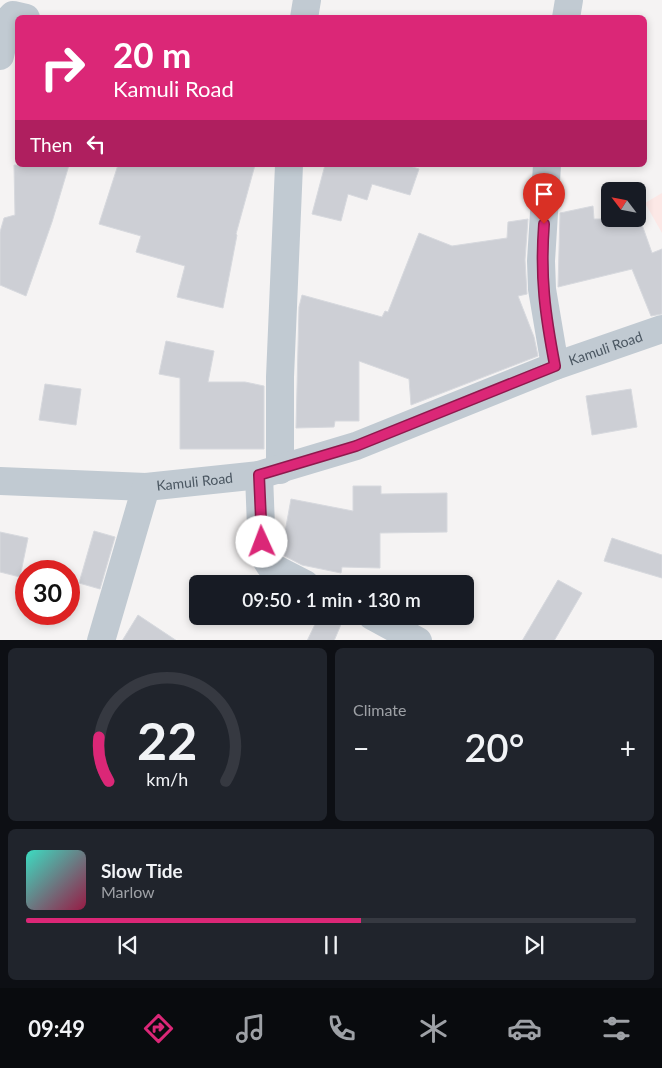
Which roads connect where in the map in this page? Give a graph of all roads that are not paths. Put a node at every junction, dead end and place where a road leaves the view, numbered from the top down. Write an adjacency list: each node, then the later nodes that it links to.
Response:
1 (307, 0): 4 (street)
2 (569, 0): 5 (street)
3 (15, 15): 6 (street)
4 (304, 15)
5 (566, 15)
6 (0, 56)
7 (290, 167): 11 (street)
8 (547, 167): 10 (street)
9 (662, 329): 10 (street, Kamuli Road)
10 (555, 366): 11 (street, Kamuli Road)
11 (270, 472): 13 (street, Kamuli Road); 14 (street)
12 (0, 481): 13 (street, Kamuli Road)
13 (146, 487): 16 (street)
14 (288, 575)
15 (389, 625): 17 (street)
16 (101, 640)
17 (418, 640)

